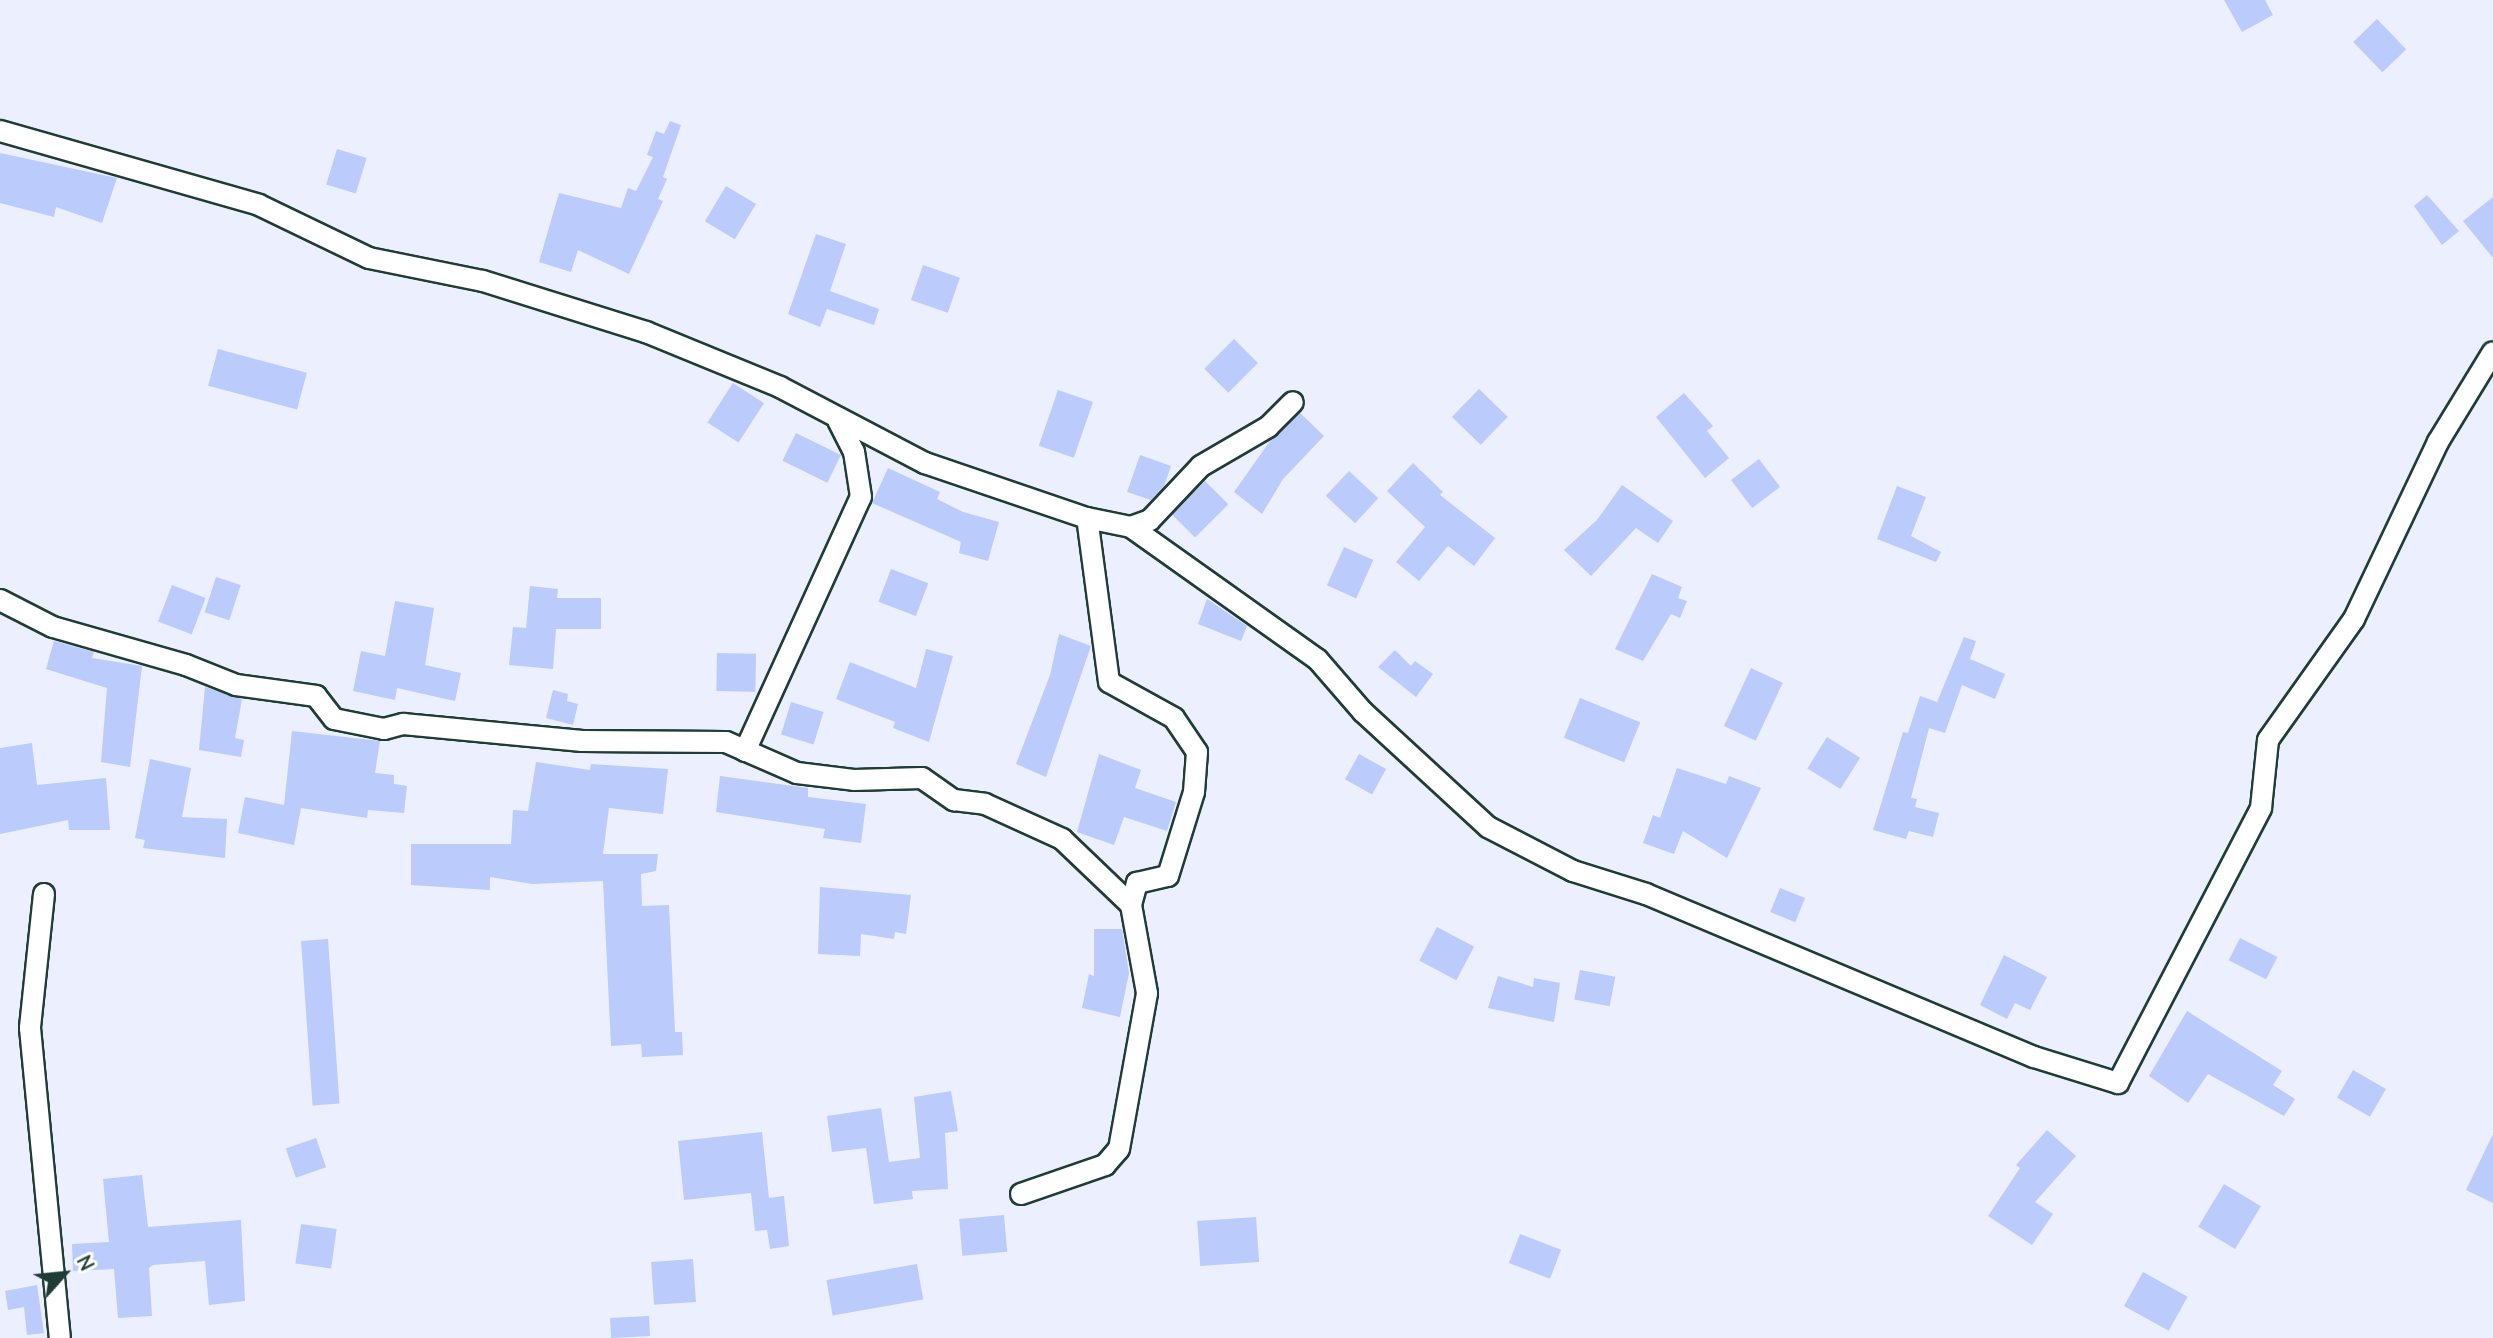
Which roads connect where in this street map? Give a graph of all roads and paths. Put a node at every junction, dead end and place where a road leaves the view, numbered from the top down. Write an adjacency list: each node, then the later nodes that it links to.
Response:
1 (0, 131): 4 (street)
2 (2493, 352): 6 (street)
3 (1293, 402): 6 (street)
4 (838, 421): 5 (street); 8 (street)
5 (1087, 518): 6 (street); 10 (street)
6 (1131, 527)
7 (0, 600): 8 (street)
8 (745, 751): 10 (street)
9 (44, 894): 12 (street)
10 (1131, 905): 11 (street)
11 (1021, 1194)
12 (60, 1338)

